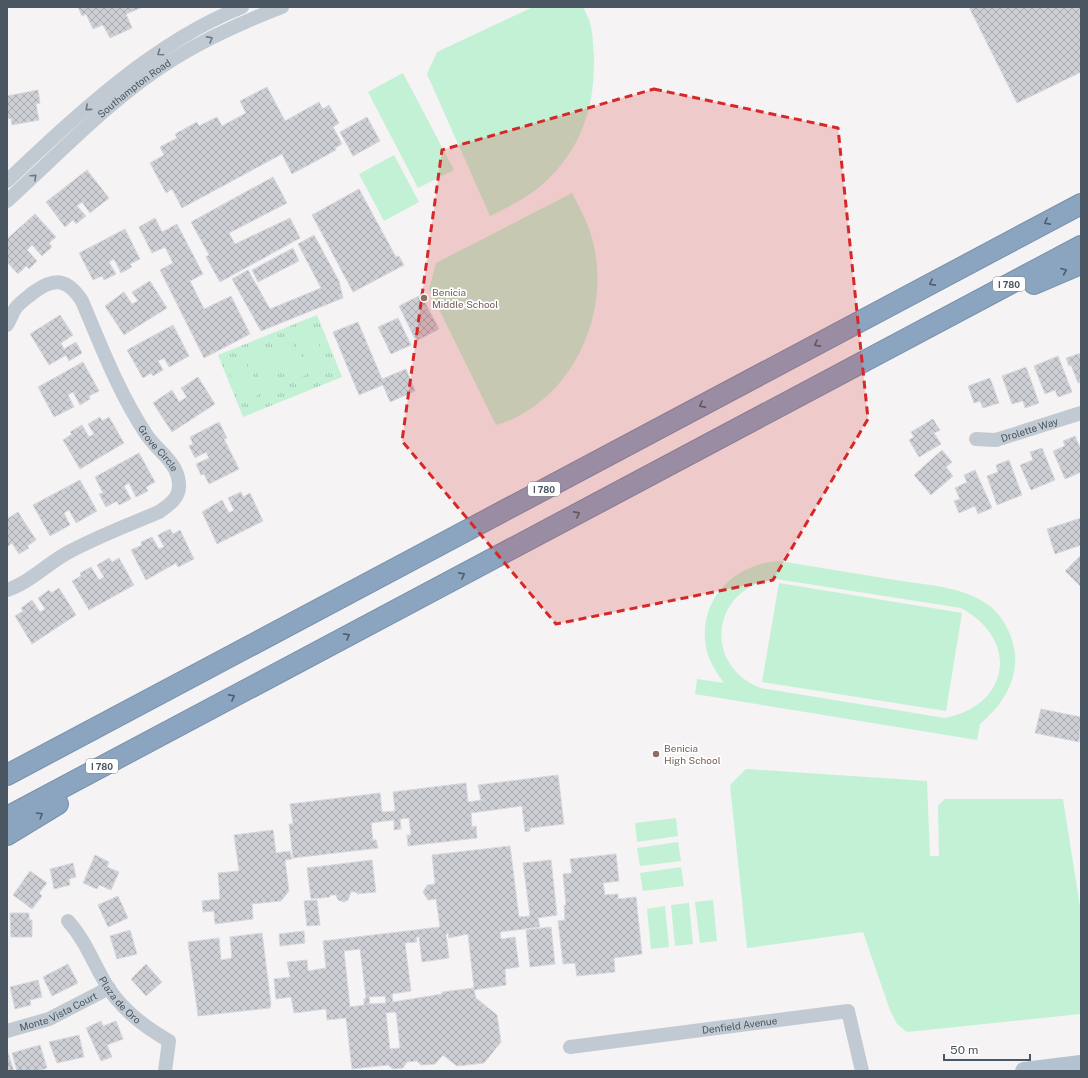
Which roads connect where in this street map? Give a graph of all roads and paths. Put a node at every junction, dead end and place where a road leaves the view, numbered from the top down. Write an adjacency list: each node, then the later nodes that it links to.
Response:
1 (242, 7): 4 (street, Southampton Road, one-way to 4)
2 (282, 7): 3 (street, Southampton Road)
3 (250, 13): 5 (street, Southampton Road, one-way to 3)
4 (7, 181)
5 (7, 201)
6 (1081, 204): 16 (highway, I 780, one-way to 16)
7 (1081, 246): 10 (highway, I 780)
8 (1081, 264): 10 (highway, one-way to 8)
9 (11, 303): 11 (street, Grove Circle); 14 (street, Grove Circle)
10 (937, 322): 15 (highway, I 780, one-way to 10)
11 (7, 325)
12 (1081, 413): 13 (street, Drolette Way)
13 (976, 439)
14 (7, 590)
15 (198, 715): 17 (highway, I 780); 18 (highway, one-way to 15)
16 (7, 775)
17 (7, 817)
18 (7, 835)
19 (68, 921): 20 (street, Plaza de Oro)
20 (109, 988): 21 (street, Monte Vista Court); 24 (street, Plaza de Oro)
21 (7, 1031)
22 (570, 1047): 25 (street, Denfield Avenue)
23 (1081, 1064): 26 (main road)
24 (165, 1071)
25 (862, 1071)
26 (1024, 1071)

